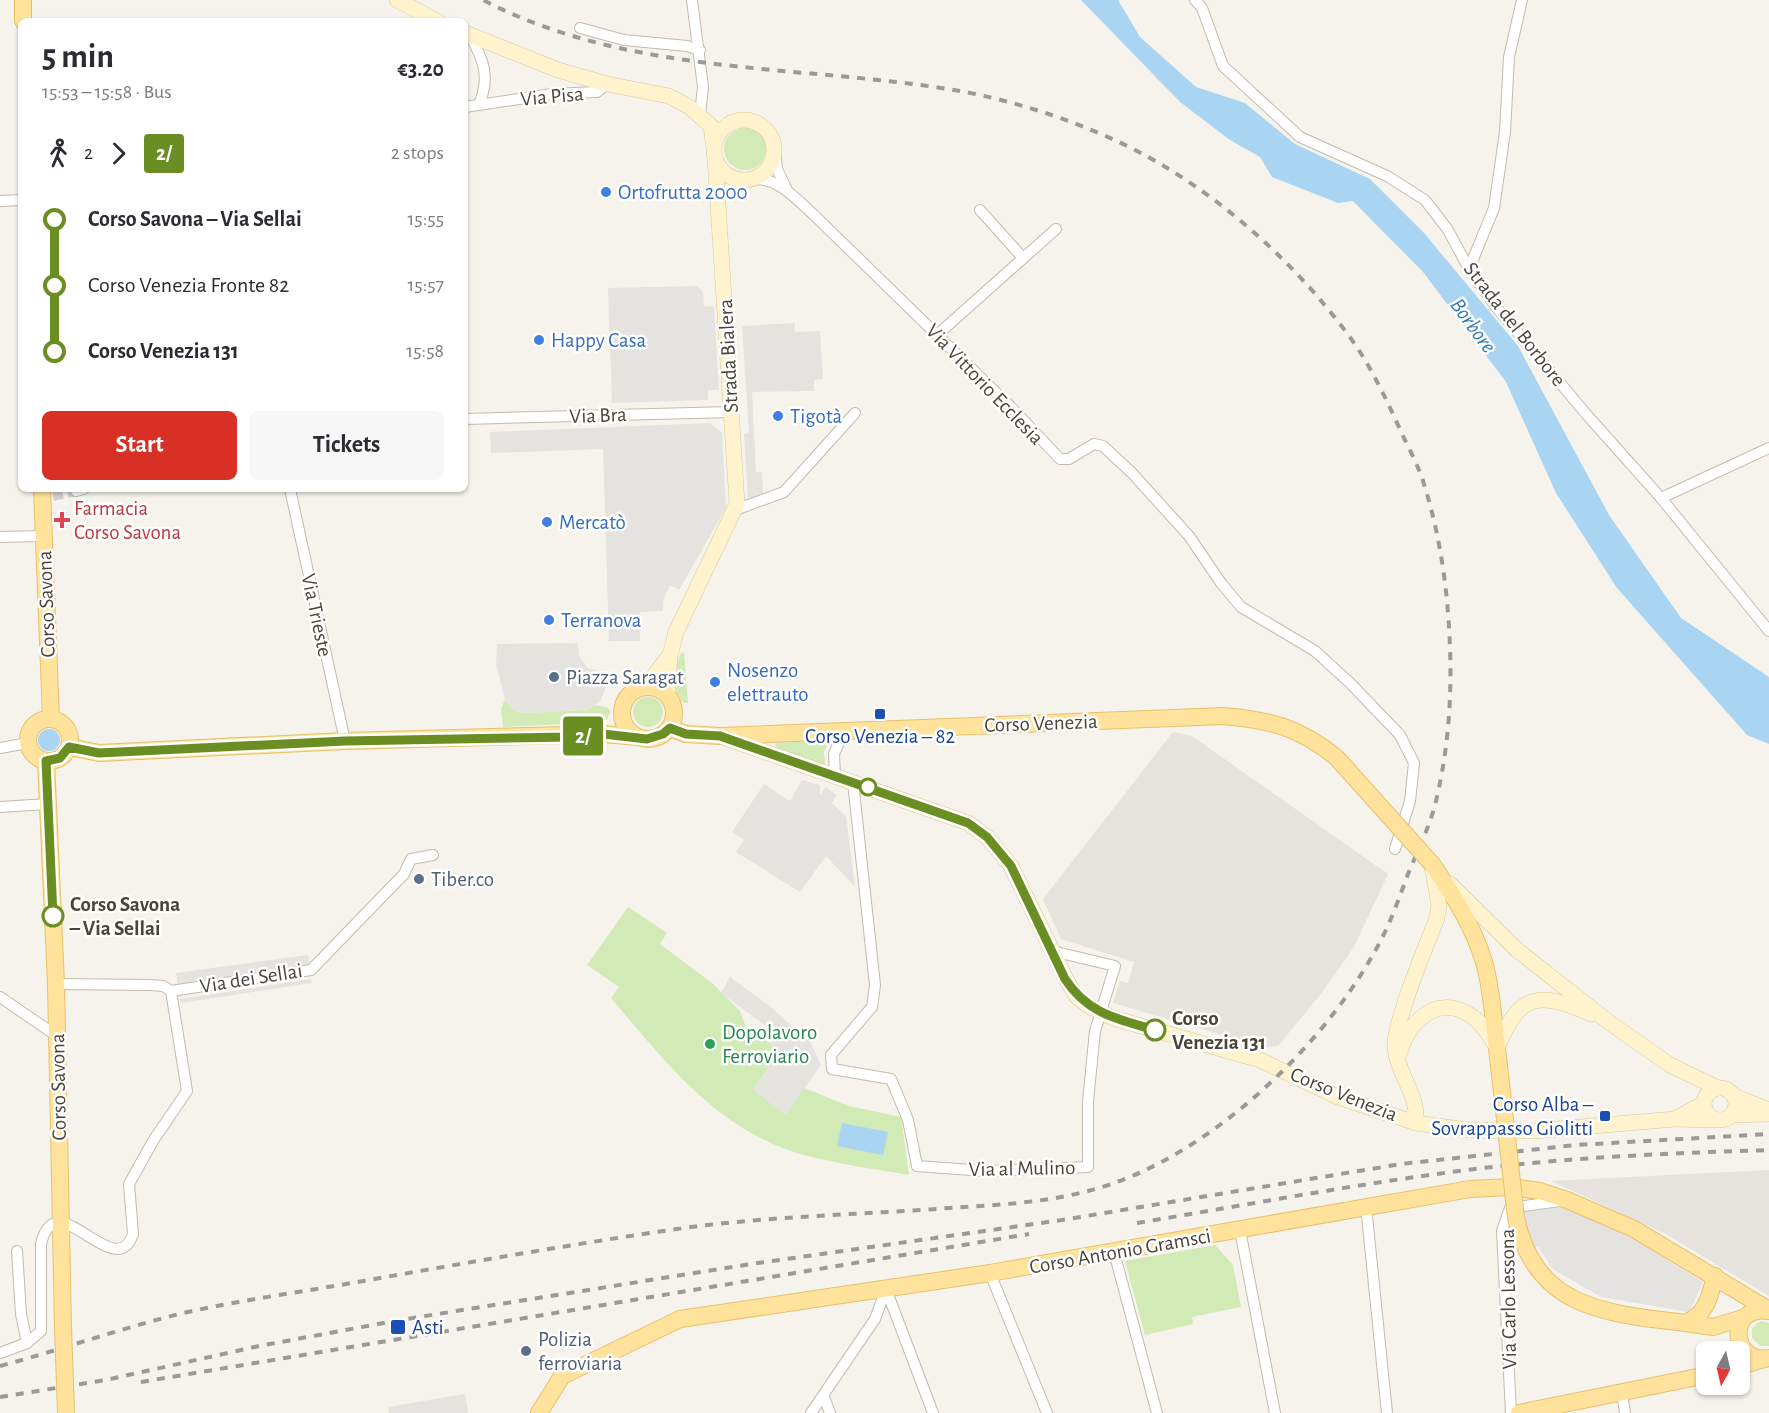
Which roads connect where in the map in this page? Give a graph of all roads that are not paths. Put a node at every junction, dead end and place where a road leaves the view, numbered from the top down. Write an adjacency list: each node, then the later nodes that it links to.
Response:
1 (22, 0): 6 (main road)
2 (397, 0): 7 (street)
3 (692, 0): 11 (street)
4 (1196, 0): 27 (street, Strada del Borbore)
5 (1522, 0): 27 (street)
6 (23, 18)
7 (431, 18)
8 (580, 28): 11 (street)
9 (468, 34): 12 (street)
10 (468, 36): 13 (street)
11 (700, 50): 15 (street)
12 (607, 84): 13 (street, Via Pisa); 15 (street, Via Pisa)
13 (479, 104): 14 (street, Via Pisa)
14 (468, 106)
15 (701, 116): 16 (street, Via Pisa); 18 (street)
16 (741, 120): 17 (street); 18 (street)
17 (775, 152): 19 (street); 20 (street, Via Vittorio Ecclesia)
18 (715, 153): 19 (street); 23 (street, Strada Bialera)
19 (748, 179): 20 (street, Via Vittorio Ecclesia); 23 (street)
20 (787, 191): 28 (street, Via Vittorio Ecclesia)
21 (18, 200): 22 (street)
22 (0, 201)
23 (720, 201): 29 (street, Strada Bialera)
24 (980, 210): 26 (street)
25 (1056, 229): 26 (street)
26 (1023, 258): 28 (street)
27 (1469, 269): 35 (street, Strada del Borbore)
28 (937, 335): 59 (street, Via Vittorio Ecclesia)
29 (731, 412): 31 (street, Via Bra); 36 (street, Strada Bialera)
30 (855, 413): 36 (street)
31 (468, 418)
32 (1769, 448): 35 (street)
33 (291, 492): 50 (street, Via Trieste)
34 (46, 494): 37 (main road, Corso Savona)
35 (1661, 498): 39 (street, Strada del Borbore)
36 (735, 510): 40 (street, Strada Bialera)
37 (44, 536): 38 (street); 44 (main road, Corso Savona)
38 (0, 537)
39 (1769, 631)
40 (670, 655): 41 (street, Strada Bialera); 42 (street, Strada Bialera)
41 (645, 687): 42 (main road); 43 (main road)
42 (667, 694): 45 (main road)
43 (622, 718): 47 (main road); 49 (main road)
44 (51, 719): 51 (main road); 52 (main road)
45 (670, 728): 48 (main road, Corso Venezia); 49 (main road)
46 (844, 731): 48 (main road, Corso Venezia); 55 (street); 61 (main road, Corso Venezia, bridge)
47 (603, 734): 49 (main road); 50 (main road)
48 (720, 736): 55 (street, Corso Venezia)
49 (638, 737)
50 (345, 741): 52 (main road)
51 (28, 743): 53 (street); 54 (main road)
52 (69, 747): 54 (main road)
53 (0, 748)
54 (46, 761): 57 (main road, Corso Savona)
55 (835, 776): 56 (street, Corso Venezia)
56 (853, 782): 62 (street, Corso Venezia); 66 (street, Via al Mulino)
57 (48, 804): 58 (street); 63 (main road, Corso Savona)
58 (0, 807)
59 (1395, 849)
60 (433, 855): 64 (street, Via dei Sellai)
61 (1432, 864): 67 (street); 69 (main road, Corso Venezia); 70 (street)
62 (1052, 951): 66 (street, Corso Venezia); 66 (street, Via al Mulino)
63 (56, 984): 64 (street, Via dei Sellai); 68 (main road, Corso Savona)
64 (171, 991): 81 (street)
65 (0, 997): 68 (street)
66 (1101, 1012): 78 (street, Corso Venezia)
67 (1610, 1023): 69 (street); 71 (street)
68 (57, 1036): 81 (main road, Corso Savona)
69 (1497, 1048): 70 (street); 90 (main road, Corso Venezia, bridge)
70 (1397, 1061): 78 (street)
71 (1670, 1065): 72 (street); 74 (street)
72 (1718, 1088): 73 (street); 74 (street)
73 (1734, 1096): 75 (street); 76 (street)
74 (1704, 1102): 76 (street); 77 (street, Corso Venezia)
75 (1769, 1112): 76 (street, Corso Venezia)
76 (1725, 1117): 77 (street, Corso Venezia)
77 (1675, 1119): 78 (street, Corso Venezia)
78 (1416, 1122)
79 (1567, 1200): 80 (main road, Corso Antonio Gramsci); 86 (main road, Corso Antonio Gramsci); 111 (street, Via Carlo Lessona)
80 (1366, 1206): 82 (main road, Corso Antonio Gramsci); 110 (street)
81 (61, 1224): 94 (street); 102 (main road, Corso Savona, bridge)
82 (1240, 1230): 84 (main road, Corso Antonio Gramsci); 109 (street)
83 (17, 1251): 94 (street)
84 (1114, 1252): 85 (main road, Corso Antonio Gramsci); 108 (street)
85 (990, 1273): 87 (main road, Corso Antonio Gramsci); 107 (street)
86 (1715, 1276): 88 (main road, Corso Antonio Gramsci); 90 (main road)
87 (886, 1289): 101 (street); 103 (main road, Corso Antonio Gramsci); 106 (street)
88 (1769, 1311): 89 (main road)
89 (1743, 1318): 91 (main road); 93 (main road)
90 (1681, 1323): 91 (main road, Corso Venezia)
91 (1713, 1326): 92 (main road)
92 (1736, 1341)
93 (1740, 1341)
94 (27, 1343): 95 (street)
95 (0, 1353)
96 (1750, 1354): 97 (main road)
97 (1766, 1358): 98 (main road)
98 (1750, 1363)
99 (1696, 1377): 100 (main road)
100 (1622, 1393): 112 (main road); 113 (street)
101 (824, 1397): 104 (street); 105 (street)
102 (66, 1413)
103 (539, 1413)
104 (812, 1413)
105 (830, 1413)
106 (933, 1413)
107 (1047, 1413)
108 (1157, 1413)
109 (1275, 1413)
110 (1387, 1413)
111 (1511, 1413)
112 (1519, 1413)
113 (1625, 1413)

